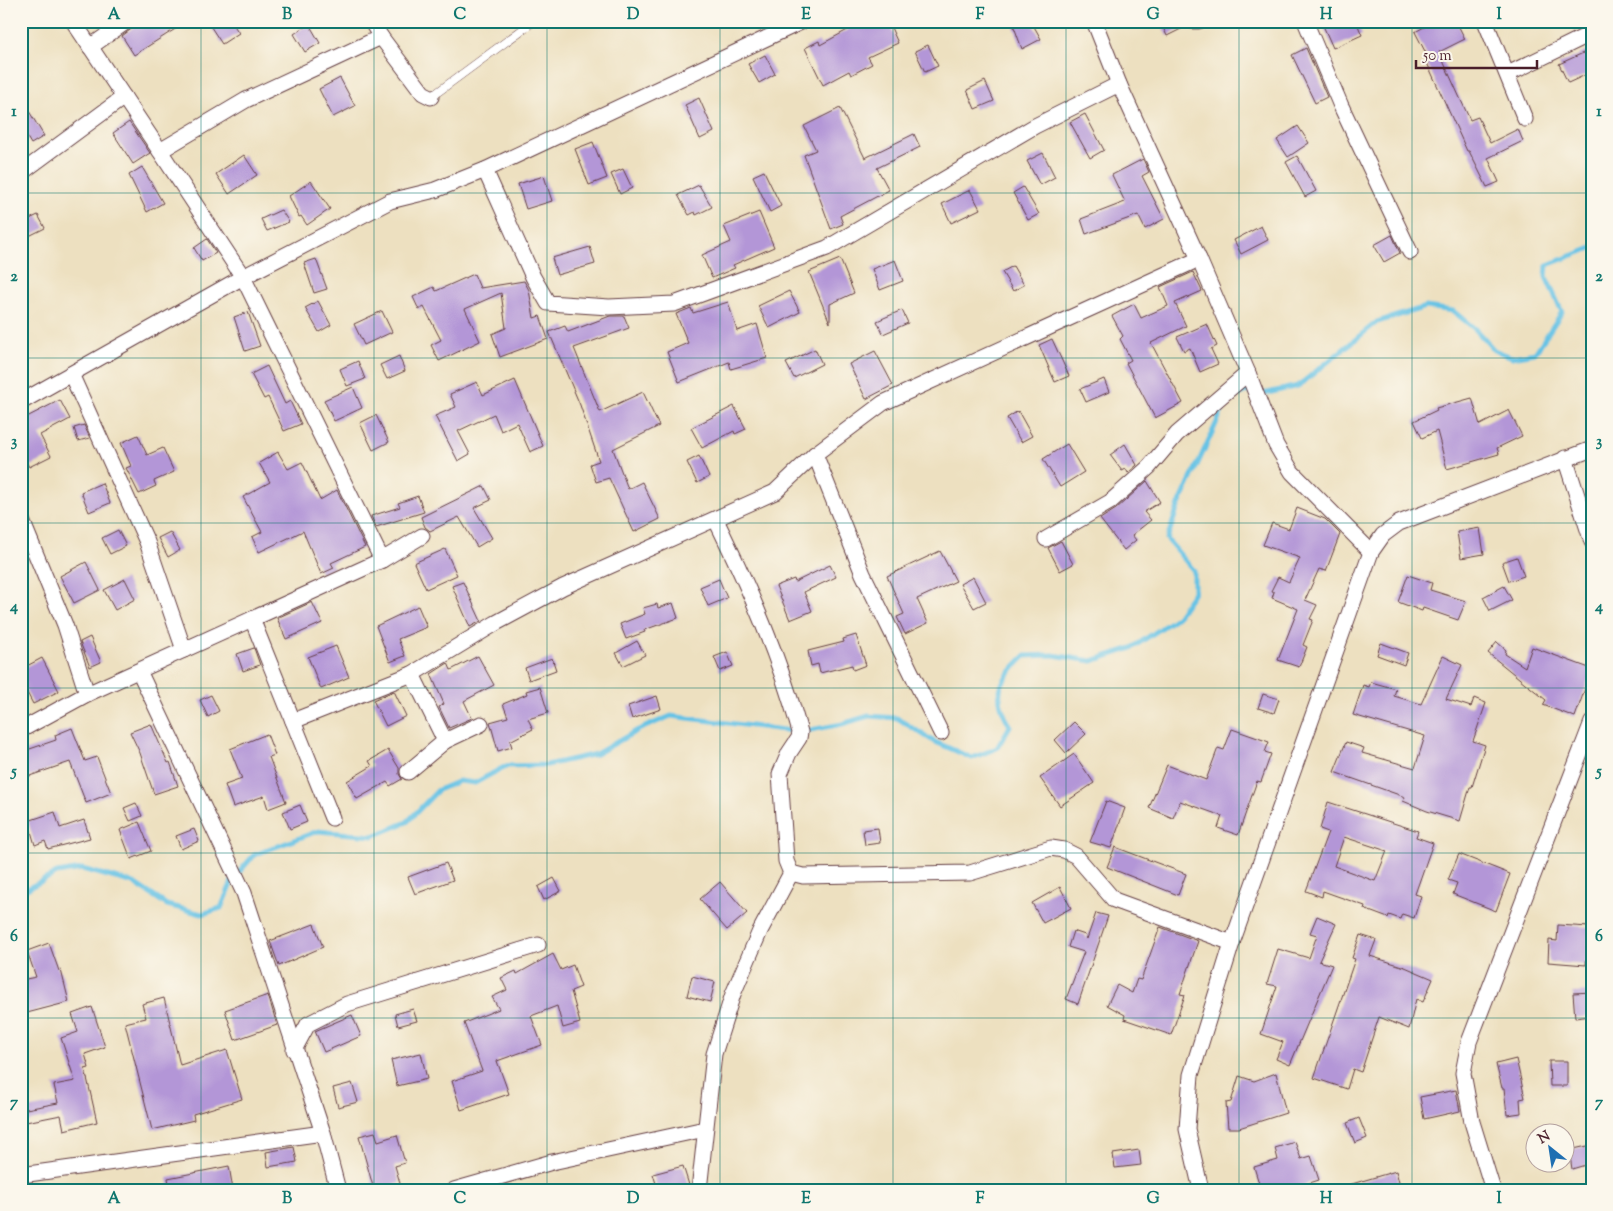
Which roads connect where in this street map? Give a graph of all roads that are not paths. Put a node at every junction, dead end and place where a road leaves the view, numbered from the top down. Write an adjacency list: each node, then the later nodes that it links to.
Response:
1 (73, 21): 13 (street)
2 (127, 21): 13 (street)
3 (371, 21): 12 (street)
4 (534, 21): 17 (lane)
5 (803, 21): 20 (street)
6 (1094, 21): 15 (street)
7 (1192, 21): 8 (street)
8 (1199, 21)
9 (1305, 21): 22 (street)
10 (1485, 21): 14 (street)
11 (1592, 33): 14 (street)
12 (381, 37): 17 (street); 19 (street)
13 (90, 47): 16 (street)
14 (1508, 74): 18 (street)
15 (1119, 84): 20 (street); 23 (street)
16 (124, 97): 19 (street); 21 (street)
17 (431, 97)
18 (1525, 119)
19 (160, 151): 24 (street)
20 (485, 170): 24 (street)
21 (21, 173)
22 (1410, 252)
23 (1199, 259): 26 (street); 29 (street)
24 (243, 277): 25 (street); 37 (street)
25 (71, 374): 27 (street); 39 (street)
26 (1249, 378): 34 (street); 36 (street)
27 (21, 402)
28 (1592, 449): 30 (street)
29 (815, 454): 32 (street); 47 (street)
30 (1565, 458): 35 (street); 36 (street)
31 (21, 518): 42 (street)
32 (716, 520): 41 (street); 51 (street)
33 (422, 536): 37 (street)
34 (1046, 539)
35 (1592, 542)
36 (1371, 552): 52 (street)
37 (382, 560): 38 (street)
38 (252, 619): 39 (street); 43 (street)
39 (184, 650): 40 (street)
40 (139, 671): 42 (street); 54 (street)
41 (412, 674): 43 (street); 48 (street)
42 (87, 694): 46 (street)
43 (293, 721): 50 (street)
44 (1592, 722): 62 (street)
45 (481, 724): 48 (street)
46 (21, 730)
47 (941, 733)
48 (445, 741): 49 (street)
49 (408, 772)
50 (332, 818)
51 (790, 873): 52 (street); 55 (street)
52 (1232, 943): 61 (street)
53 (538, 945): 54 (street)
54 (294, 1050): 56 (street)
55 (705, 1129): 59 (street); 60 (street)
56 (323, 1133): 57 (street); 58 (street)
57 (21, 1175)
58 (338, 1190)
59 (454, 1190)
60 (699, 1190)
61 (1201, 1190)
62 (1493, 1190)

